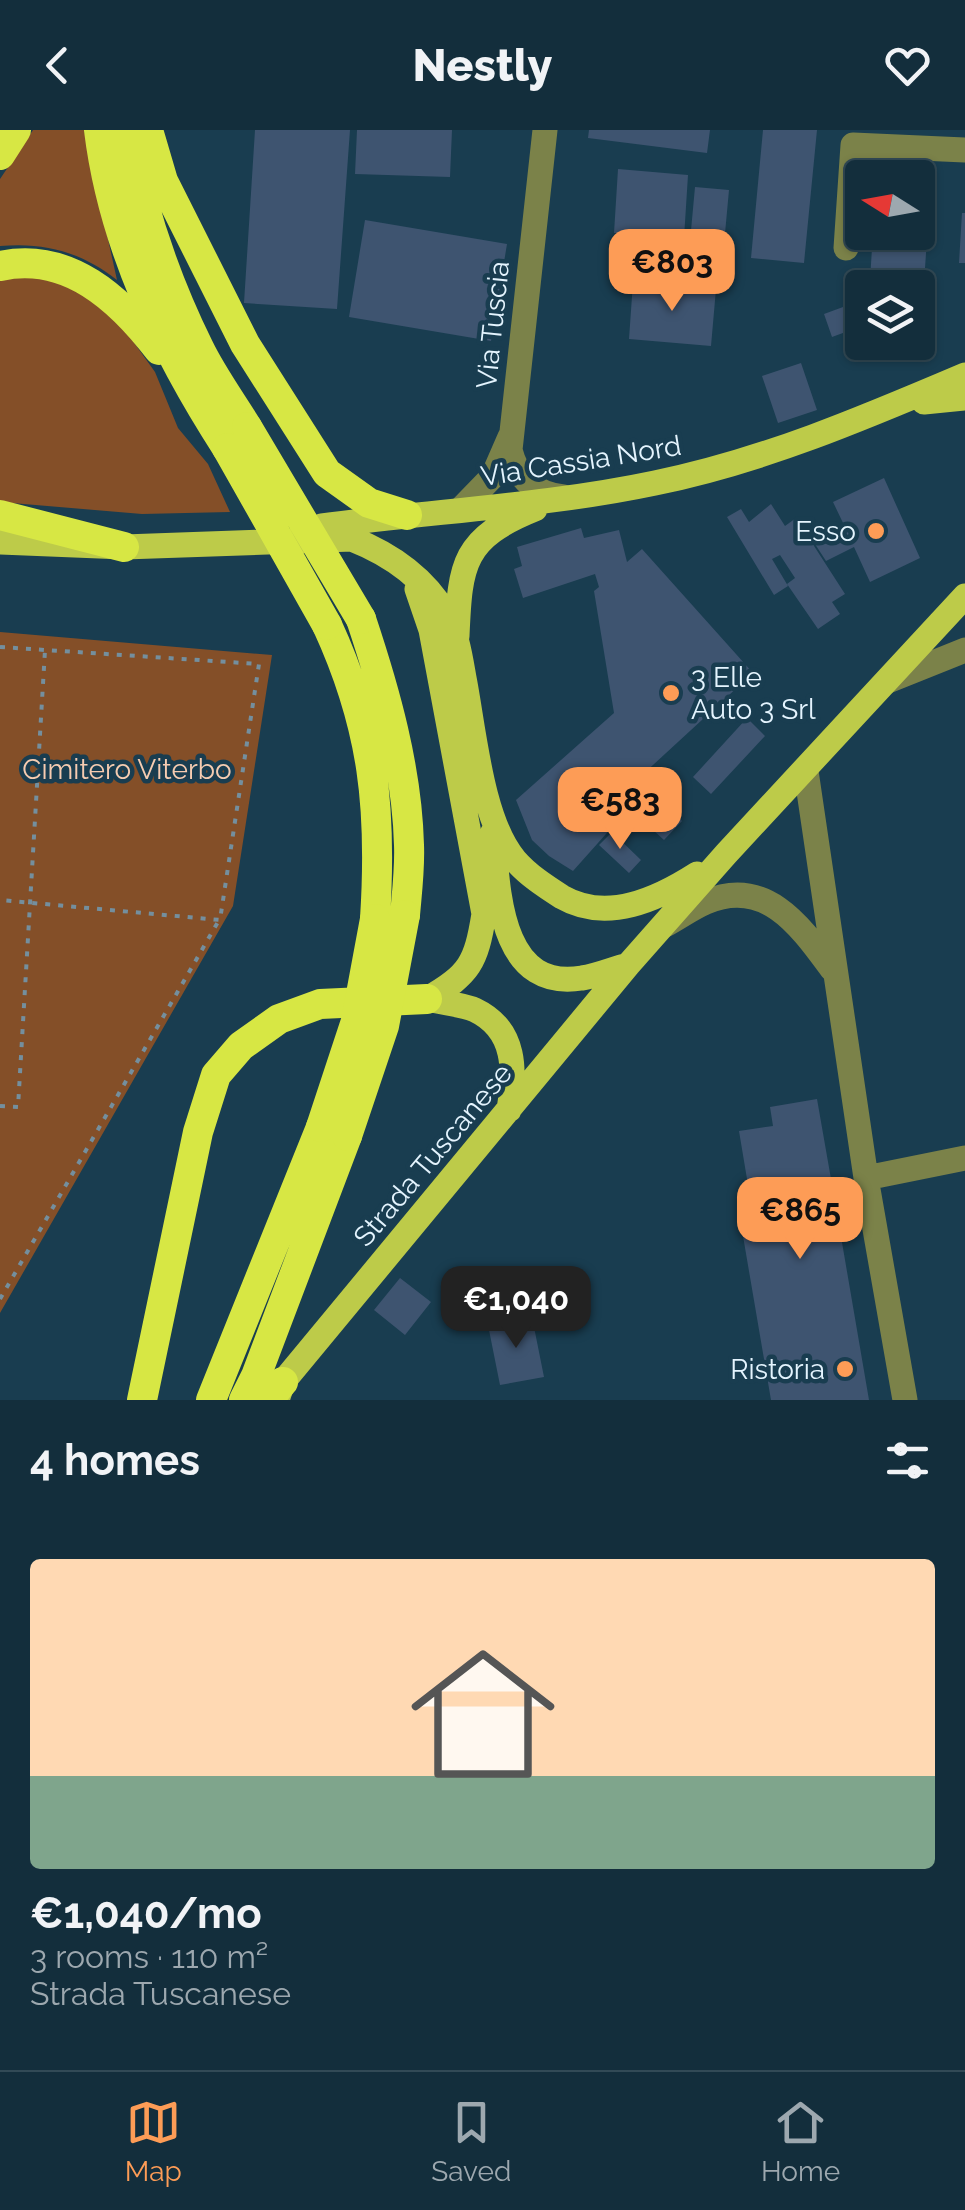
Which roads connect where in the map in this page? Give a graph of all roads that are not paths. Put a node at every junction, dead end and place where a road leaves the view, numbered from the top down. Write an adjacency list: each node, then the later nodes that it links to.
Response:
1 (16, 130): 7 (highway)
2 (100, 130): 11 (highway)
3 (127, 130): 15 (highway)
4 (148, 130): 19 (highway)
5 (544, 130): 14 (street, Via Tuscia)
6 (965, 150): 8 (street)
7 (0, 155)
8 (852, 160)
9 (0, 266): 11 (highway)
10 (965, 375): 13 (main road, Via Cassia Nord)
11 (191, 392): 15 (highway)
12 (965, 398): 13 (main road)
13 (875, 413): 16 (main road, Via Cassia Nord)
14 (510, 437): 16 (street, Via Tuscia); 17 (street)
15 (237, 438): 31 (highway, bridge); 31 (highway, bridge)
16 (563, 498): 17 (main road, Via Cassia Nord); 25 (main road)
17 (462, 509): 19 (main road, Via Cassia Nord)
18 (0, 515): 22 (highway)
19 (407, 516): 21 (main road, Via Cassia Nord)
20 (0, 542): 22 (main road, Via Cassia Nord)
21 (190, 545): 22 (main road, Via Cassia Nord); 23 (main road, Via Cassia Nord)
22 (124, 546)
23 (410, 570): 25 (main road, Via Cassia Nord); 35 (main road)
24 (965, 596): 27 (main road, Via Cassia Nord)
25 (457, 640): 29 (main road, Via Cassia Nord)
26 (965, 650): 27 (street)
27 (888, 681): 28 (main road, Via Cassia Nord)
28 (806, 771): 30 (main road, Via Cassia Nord); 34 (street)
29 (491, 816): 30 (main road, Via Cassia Nord); 33 (main road)
30 (726, 854): 32 (main road, Via Cassia Nord)
31 (390, 917): 37 (highway, bridge)
32 (664, 926): 33 (main road, Via Cassia Nord); 34 (street)
33 (628, 965): 36 (main road, Strada Tuscanese)
34 (834, 973): 39 (street)
35 (428, 999): 36 (main road); 41 (highway)
36 (509, 1110): 40 (main road, Strada Tuscanese)
37 (334, 1132): 42 (highway); 43 (highway)
38 (965, 1158): 39 (street)
39 (866, 1178): 44 (street)
40 (276, 1394)
41 (142, 1400)
42 (211, 1400)
43 (244, 1400)
44 (905, 1400)

